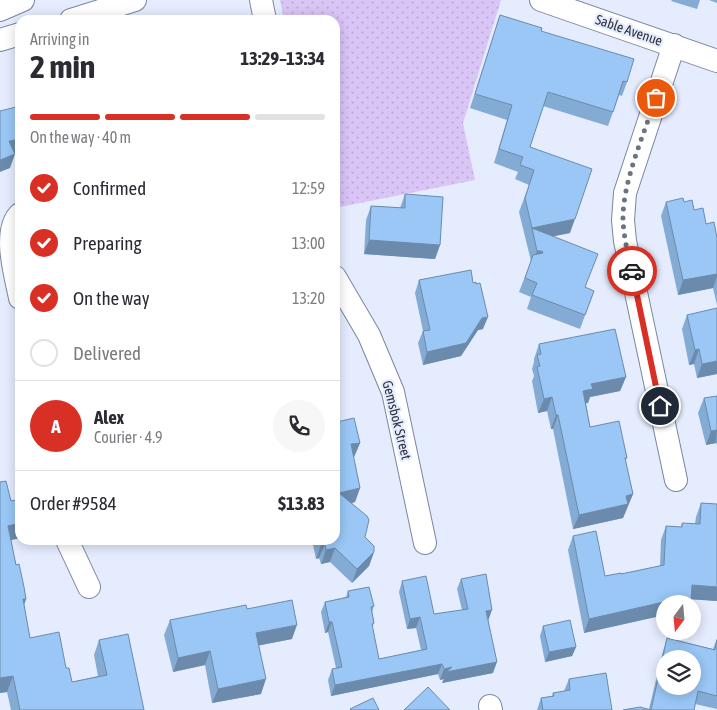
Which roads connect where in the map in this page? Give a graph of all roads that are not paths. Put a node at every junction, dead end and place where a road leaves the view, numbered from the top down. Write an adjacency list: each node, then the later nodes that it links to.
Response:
1 (22, 0): 5 (street)
2 (135, 0): 6 (street)
3 (261, 0): 7 (street)
4 (541, 0): 10 (street, Sable Avenue)
5 (0, 10)
6 (81, 12)
7 (263, 15)
8 (15, 36): 9 (street)
9 (0, 40)
10 (674, 46): 11 (street, Sable Avenue); 15 (street)
11 (717, 61)
12 (15, 222): 13 (street)
13 (15, 270)
14 (340, 286): 16 (street, Gemsbok Street)
15 (676, 480)
16 (425, 543)
17 (69, 545): 18 (street)
18 (89, 587)

